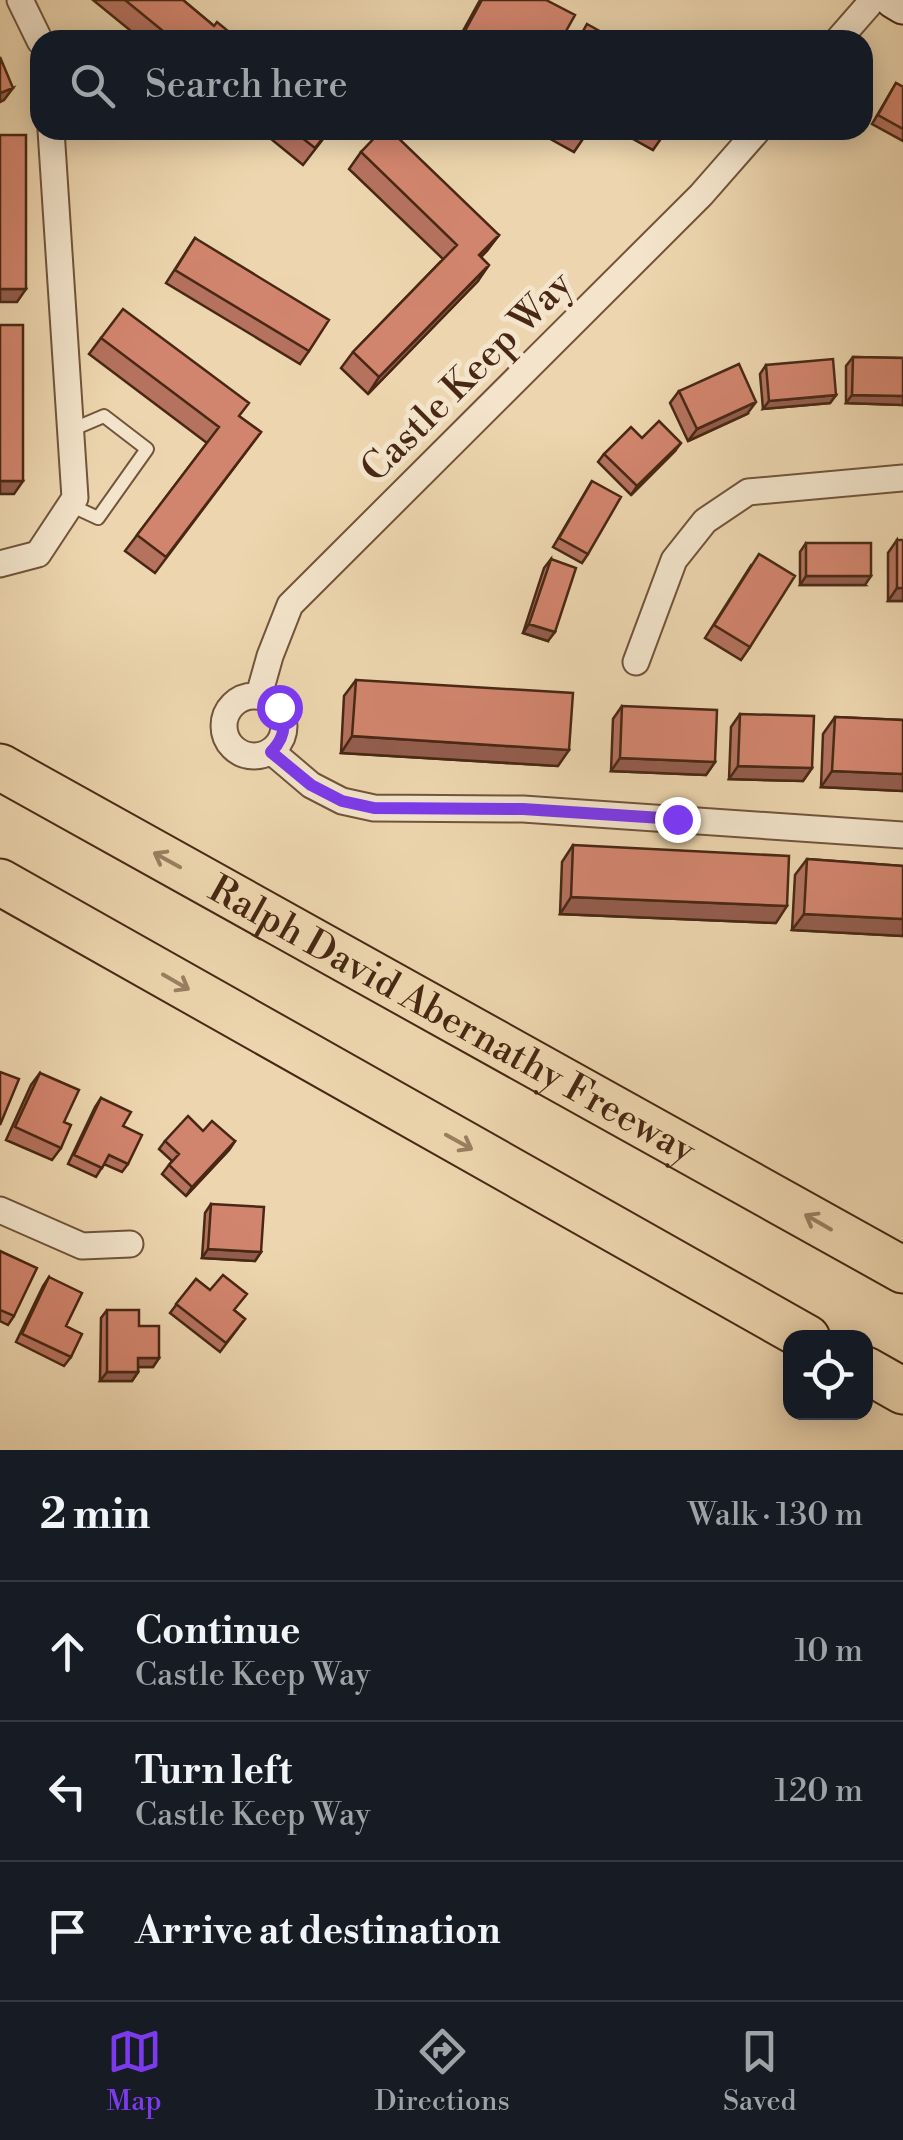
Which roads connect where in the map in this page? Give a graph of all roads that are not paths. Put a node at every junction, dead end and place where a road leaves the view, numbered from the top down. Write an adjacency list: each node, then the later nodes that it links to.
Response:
1 (20, 0): 5 (street)
2 (873, 0): 6 (street)
3 (893, 0): 4 (street)
4 (903, 6)
5 (35, 30)
6 (847, 30)
7 (53, 140): 9 (street)
8 (749, 140): 14 (street, Castle Keep Way)
9 (70, 430): 11 (street); 11 (lane)
10 (903, 478): 13 (street)
11 (70, 505): 12 (street)
12 (0, 564)
13 (636, 662)
14 (258, 695): 15 (street); 15 (street)
15 (271, 752): 17 (street)
16 (0, 767): 21 (highway, Ralph David Abernathy Freeway, one-way to 16)
17 (903, 835)
18 (0, 882): 22 (highway, one-way to 22)
19 (0, 1210): 20 (street)
20 (130, 1244)
21 (903, 1270)
22 (793, 1330)
23 (873, 1374): 24 (highway)
24 (903, 1392)

